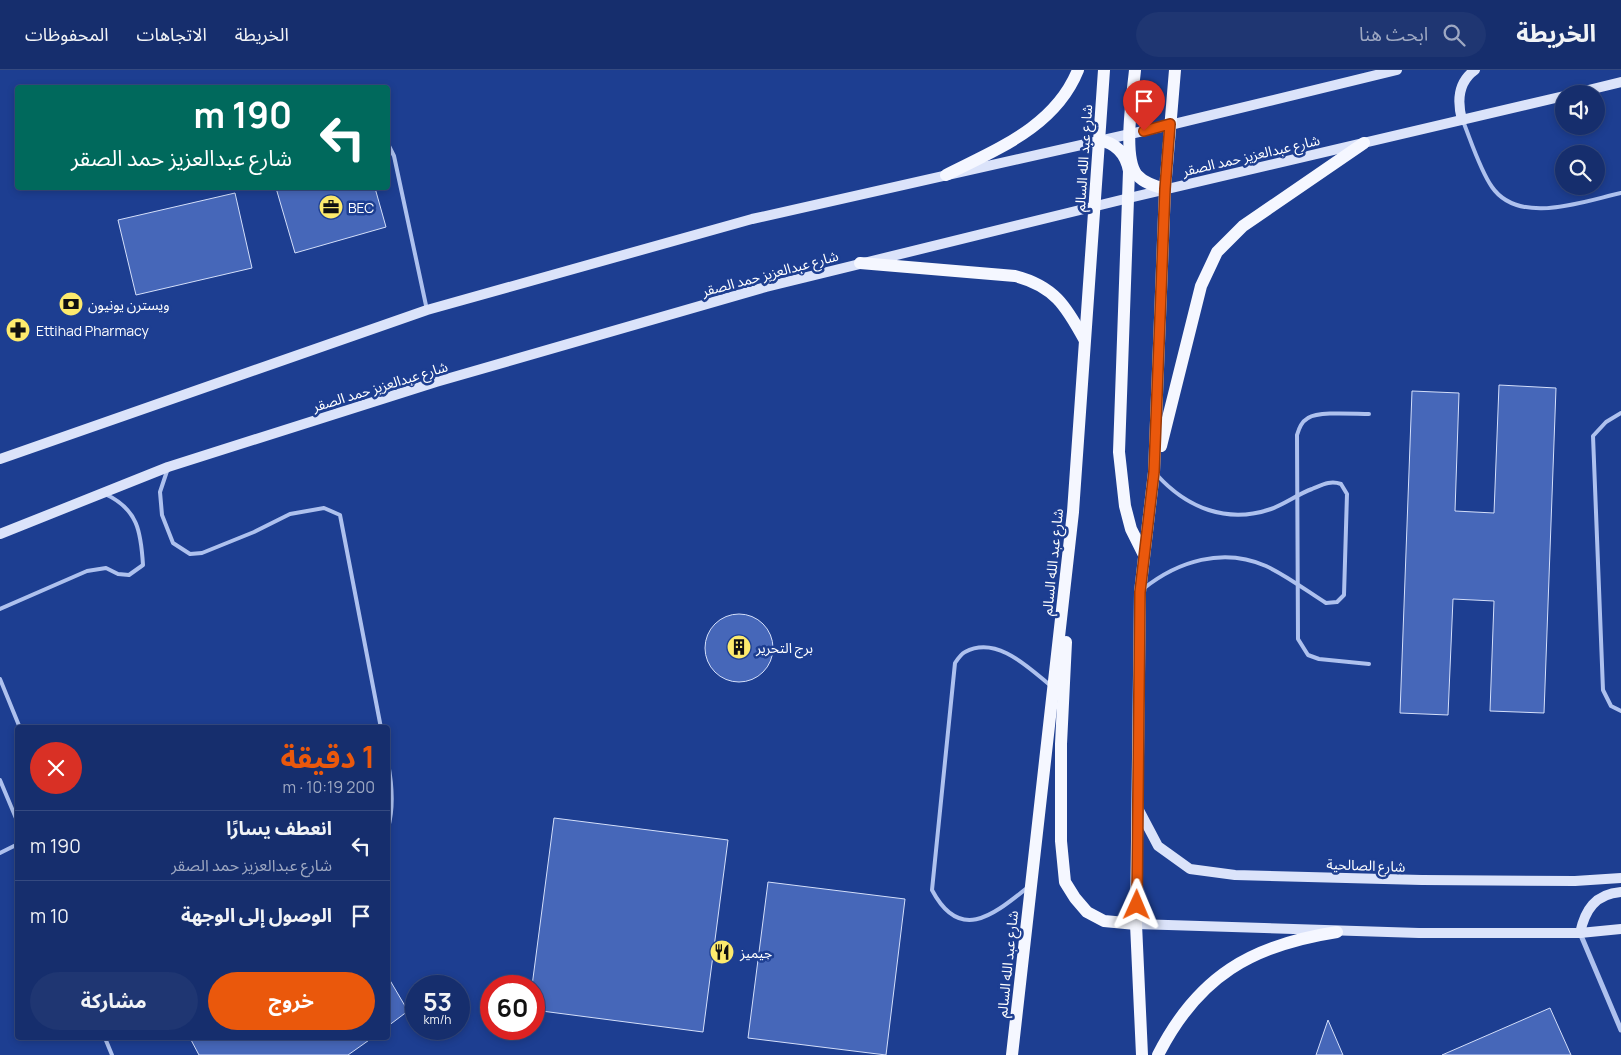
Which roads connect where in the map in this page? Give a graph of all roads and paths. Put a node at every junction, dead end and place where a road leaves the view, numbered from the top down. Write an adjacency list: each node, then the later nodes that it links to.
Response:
1 (1078, 70): 16 (main road)
2 (1104, 70): 13 (main road, شارع عبد الله السالم)
3 (1134, 70): 12 (main road)
4 (1175, 70): 11 (main road)
5 (1397, 70): 11 (main road)
6 (1475, 70): 10 (main road)
7 (1621, 82): 8 (main road)
8 (1605, 86)
9 (1555, 98): 10 (main road, شارع عبدالعزيز حمد الصقر)
10 (1462, 120): 14 (main road, شارع عبدالعزيز حمد الصقر); 18 (lane)
11 (1170, 124): 12 (main road); 17 (main road)
12 (1130, 134): 13 (main road); 17 (main road)
13 (1099, 140): 16 (main road); 19 (main road); 20 (main road, شارع عبد الله السالم)
14 (1364, 143): 17 (main road, شارع عبدالعزيز حمد الصقر); 28 (main road)
15 (390, 148): 22 (lane)
16 (946, 175): 22 (main road)
17 (1165, 189): 19 (main road, شارع عبدالعزيز حمد الصقر); 28 (main road)
18 (1621, 193)
19 (1129, 198): 20 (main road, شارع عبدالعزيز حمد الصقر); 33 (main road)
20 (1094, 206): 21 (main road, شارع عبدالعزيز حمد الصقر); 23 (main road, شارع عبد الله السالم)
21 (860, 263): 23 (main road); 27 (main road, شارع عبدالعزيز حمد الصقر)
22 (426, 310): 26 (main road)
23 (1084, 339): 31 (main road, شارع عبد الله السالم)
24 (1621, 413): 40 (lane)
25 (1369, 414): 30 (lane)
26 (0, 459)
27 (168, 467): 29 (main road, شارع عبدالعزيز حمد الصقر); 42 (lane)
28 (1154, 472): 30 (lane); 33 (main road)
29 (102, 492): 32 (main road, شارع عبدالعزيز حمد الصقر); 36 (lane)
30 (1298, 494): 34 (lane); 34 (lane)
31 (1073, 512): 39 (main road, شارع عبد الله السالم); 53 (main road)
32 (0, 534)
33 (1143, 553): 35 (main road)
34 (1297, 585): 35 (lane); 37 (lane)
35 (1140, 592): 46 (main road)
36 (0, 609)
37 (1369, 664)
38 (0, 679): 41 (lane)
39 (1053, 687): 51 (main road, شارع عبد الله السالم); 51 (lane)
40 (1621, 712)
41 (19, 725)
42 (380, 725)
43 (390, 776): 45 (lane)
44 (0, 780): 47 (lane)
45 (390, 808)
46 (1139, 810): 50 (main road, شارع الصالحية); 53 (main road)
47 (15, 816)
48 (15, 846): 49 (lane)
49 (0, 853)
50 (1621, 878)
51 (1031, 885): 60 (main road, شارع عبد الله السالم)
52 (1621, 892): 56 (main road)
53 (1136, 924): 55 (main road); 61 (main road)
54 (1621, 929): 56 (main road)
55 (1338, 932): 56 (main road); 62 (main road)
56 (1580, 933): 57 (street)
57 (1621, 1030)
58 (106, 1040): 59 (lane)
59 (112, 1055)
60 (1012, 1055)
61 (1142, 1055)
62 (1158, 1055)

